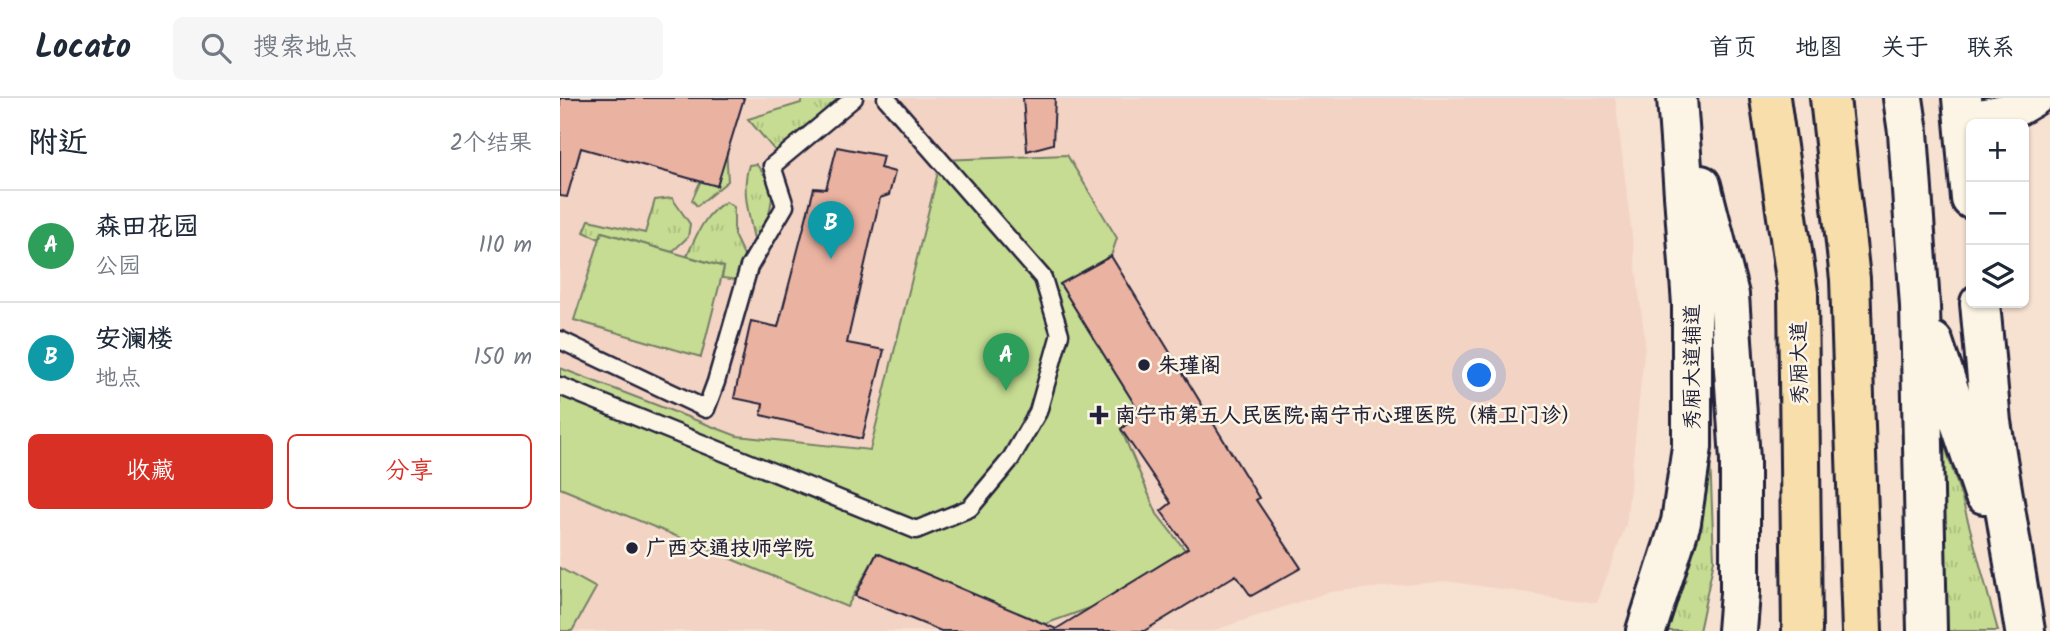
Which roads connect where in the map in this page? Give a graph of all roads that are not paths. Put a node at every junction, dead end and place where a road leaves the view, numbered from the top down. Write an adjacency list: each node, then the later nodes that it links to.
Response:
1 (854, 98): 12 (lane)
2 (886, 98): 13 (lane)
3 (1678, 98): 15 (main road, 秀厢大道辅道); 16 (main road, 秀厢大道辅道)
4 (1770, 98): 17 (highway, 秀厢大道)
5 (1830, 98): 18 (highway)
6 (1903, 98): 10 (main road)
7 (2036, 98): 8 (street)
8 (1963, 109): 9 (main road)
9 (1969, 182)
10 (1920, 306): 14 (main road); 19 (main road)
11 (1980, 308): 14 (main road)
12 (560, 340)
13 (560, 386)
14 (2021, 613)
15 (1646, 631)
16 (1737, 631)
17 (1802, 631)
18 (1862, 631)
19 (1927, 631)

